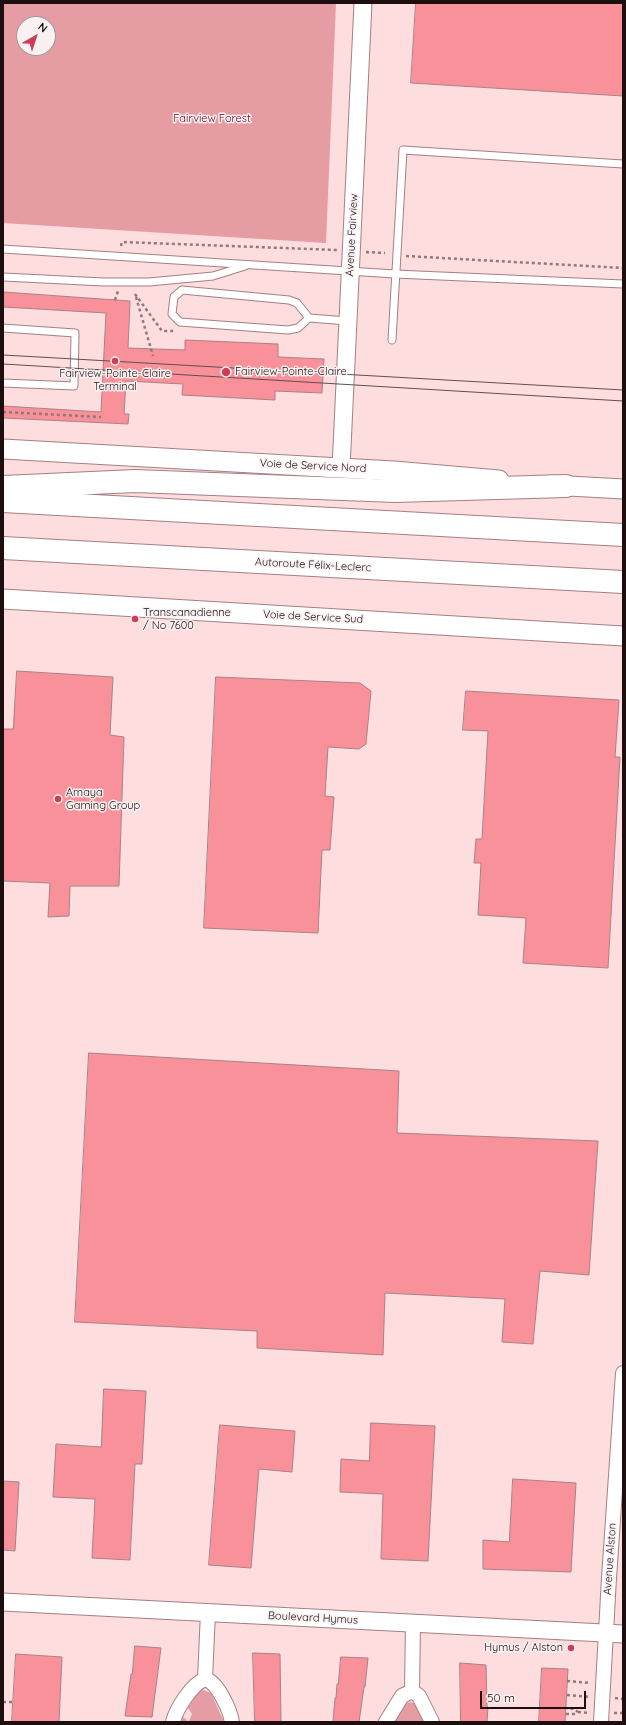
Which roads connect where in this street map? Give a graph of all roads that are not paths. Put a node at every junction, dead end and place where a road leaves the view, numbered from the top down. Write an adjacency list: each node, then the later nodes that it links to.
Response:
1 (362, 3): 5 (street, Avenue Fairview)
2 (623, 164): 6 (lane)
3 (3, 248): 4 (lane)
4 (249, 265): 5 (lane); 7 (lane)
5 (350, 270): 6 (lane); 10 (street, Avenue Fairview)
6 (395, 274): 8 (lane); 12 (lane)
7 (3, 277)
8 (623, 284)
9 (309, 318): 9 (lane); 10 (lane)
10 (348, 321): 15 (street, Avenue Fairview)
11 (3, 328): 13 (lane)
12 (392, 340)
13 (3, 383)
14 (3, 449): 15 (main road, Voie de Service Nord)
15 (341, 468): 16 (main road, Voie de Service Nord)
16 (566, 486): 17 (highway); 18 (main road, Voie de Service Nord)
17 (3, 487)
18 (623, 489)
19 (3, 501): 20 (highway)
20 (623, 535)
21 (3, 548): 22 (highway, Autoroute Félix-Leclerc)
22 (623, 582)
23 (3, 599): 24 (main road, Voie de Service Sud)
24 (623, 636)
25 (623, 1373): 29 (street, Avenue Alston)
26 (3, 1602): 27 (street, Boulevard Hymus)
27 (208, 1612): 28 (street, Boulevard Hymus); 31 (street)
28 (413, 1623): 29 (street, Boulevard Hymus); 32 (street)
29 (606, 1634): 30 (street, Boulevard Hymus); 33 (street, Avenue Alston)
30 (623, 1634)
31 (205, 1679): 34 (street); 35 (street)
32 (412, 1691): 36 (street); 37 (street)
33 (596, 1717)
34 (173, 1722)
35 (232, 1722)
36 (386, 1722)
37 (432, 1722)

